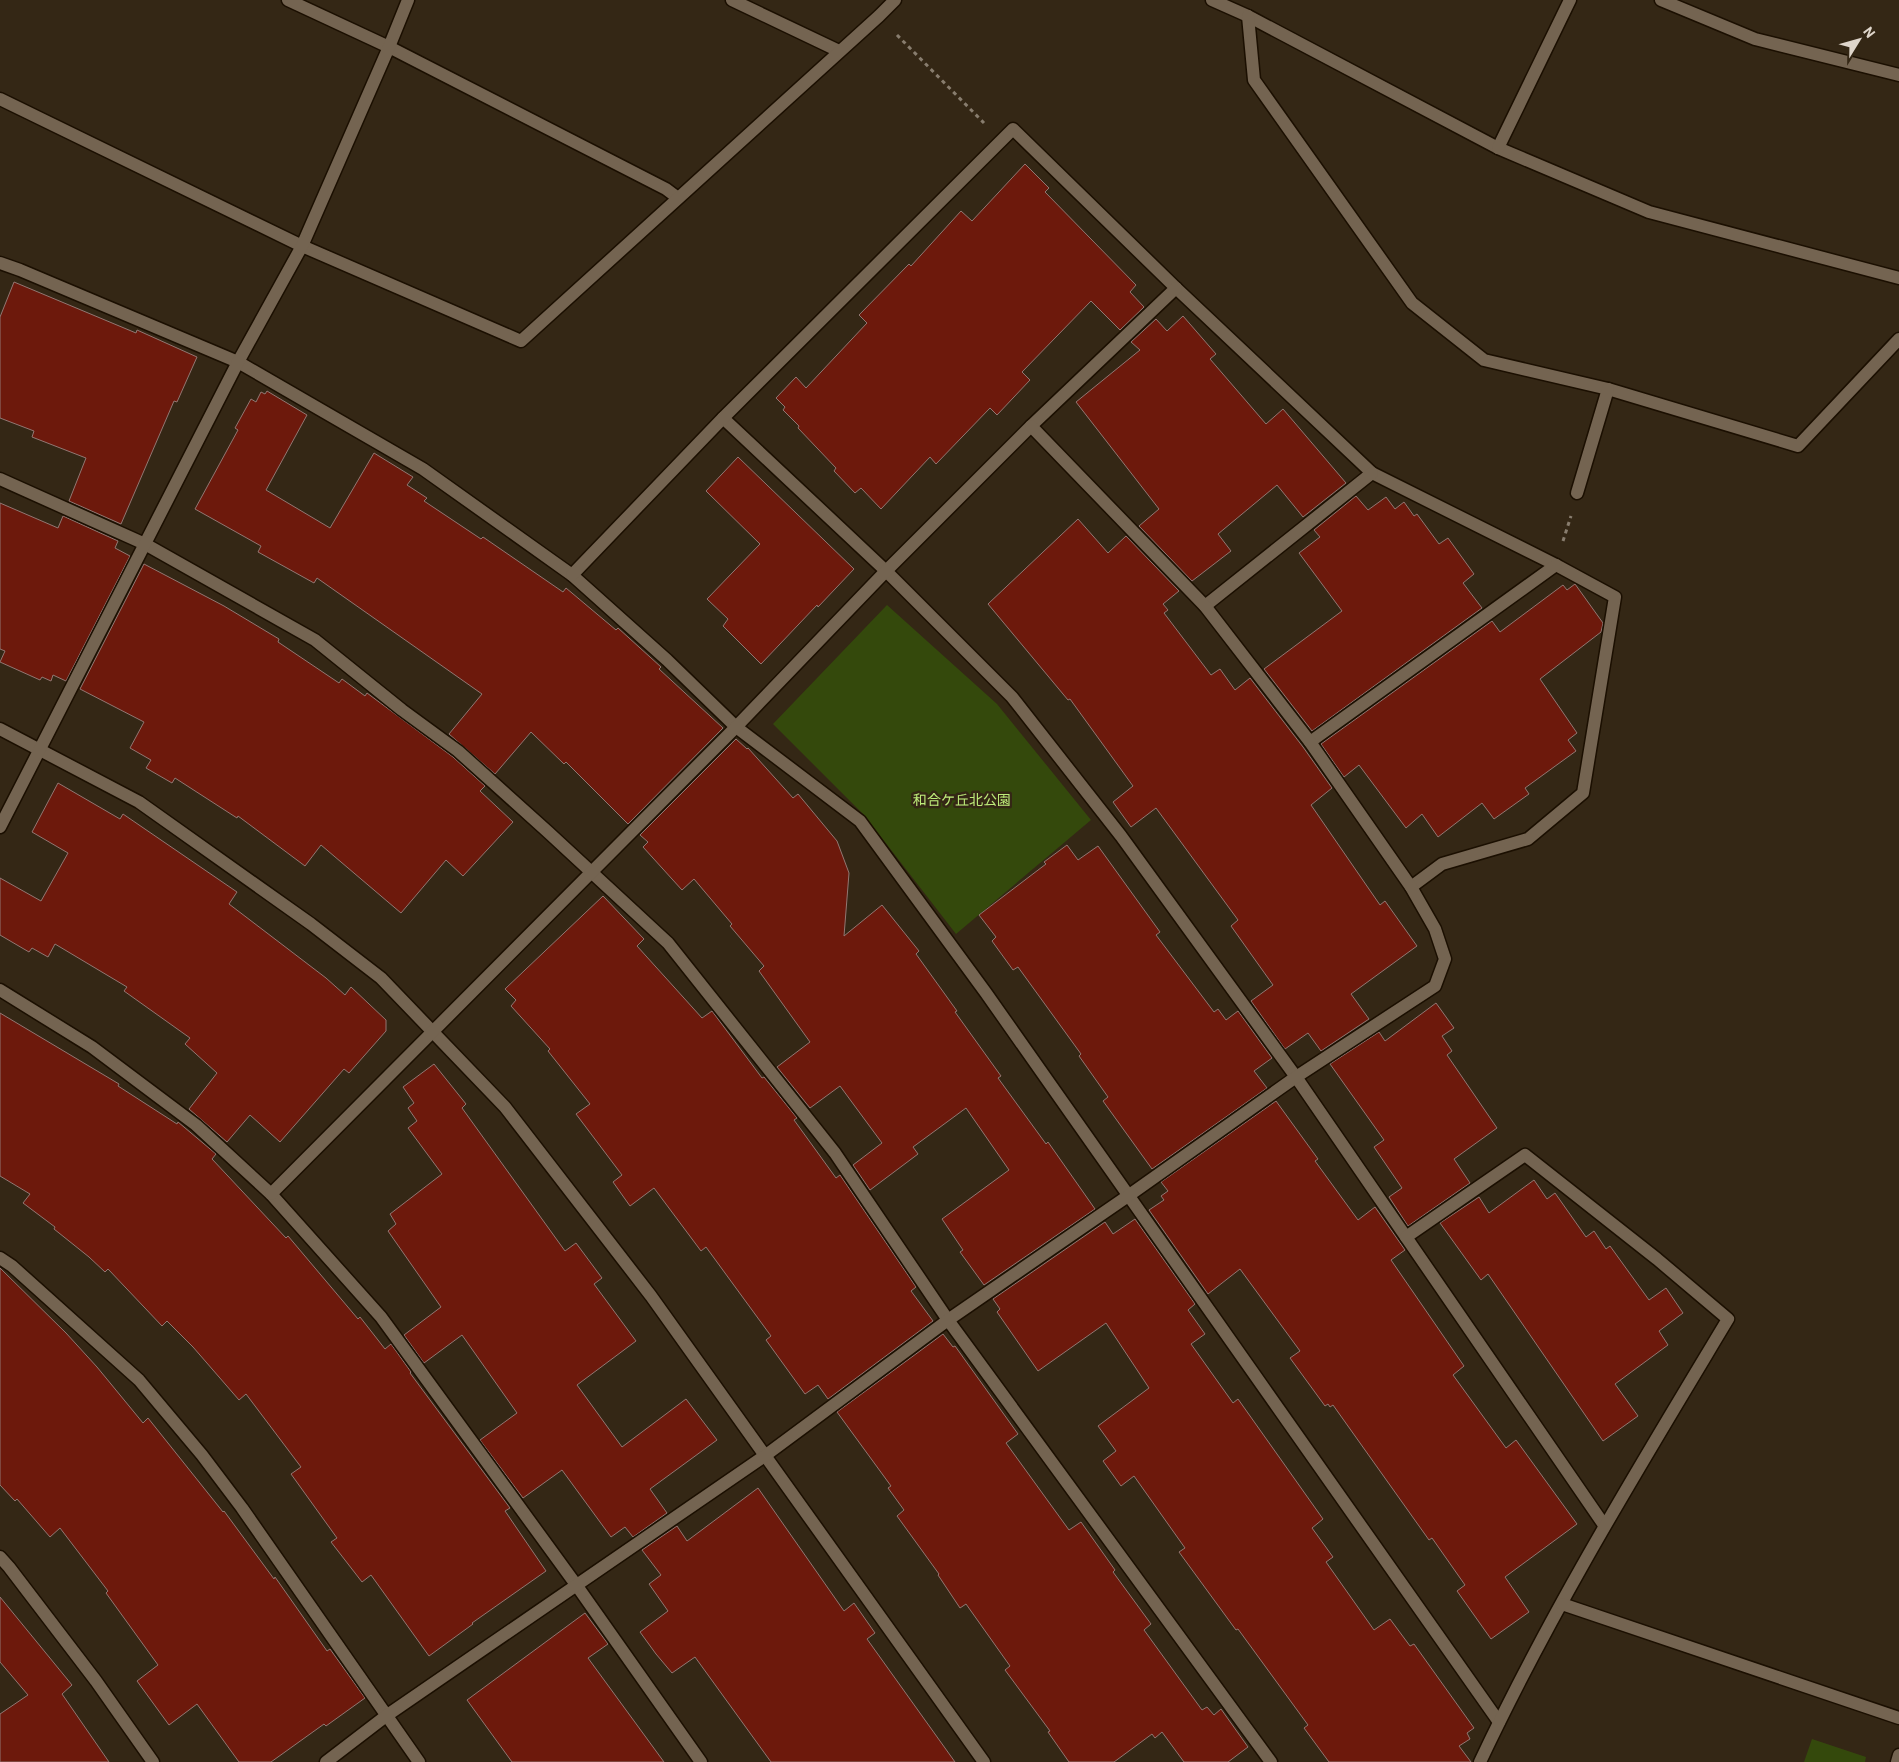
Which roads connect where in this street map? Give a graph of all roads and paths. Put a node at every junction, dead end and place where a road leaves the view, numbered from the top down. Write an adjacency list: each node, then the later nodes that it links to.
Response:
1 (288, 0): 10 (street)
2 (408, 0): 10 (street)
3 (732, 0): 11 (street)
4 (895, 0): 8 (street)
5 (1212, 0): 9 (street)
6 (1570, 0): 15 (street)
7 (1661, 0): 12 (street)
8 (879, 16): 11 (street); 14 (path)
9 (1248, 16): 15 (street); 23 (street)
10 (389, 48): 16 (street); 17 (street)
11 (840, 51): 16 (street)
12 (1899, 75)
13 (0, 99): 17 (street)
14 (1002, 141): 20 (street); 24 (street)
15 (1498, 148): 19 (street)
16 (678, 198): 17 (street)
17 (302, 246): 22 (street)
18 (0, 263): 22 (street)
19 (1899, 278)
20 (1176, 288): 25 (street); 26 (street)
21 (1899, 339): 23 (street)
22 (238, 362): 29 (street); 32 (street)
23 (1608, 389): 28 (street)
24 (723, 418): 31 (street); 32 (street)
25 (1031, 426): 31 (street); 33 (street)
26 (1372, 473): 30 (street); 33 (street)
27 (0, 479): 29 (street)
28 (1577, 493): 30 (path)
29 (145, 544): 37 (street); 39 (street)
30 (1556, 565): 36 (street); 40 (street)
31 (886, 571): 34 (street); 43 (street)
32 (572, 575): 34 (street)
33 (1205, 606): 36 (street)
34 (736, 727): 39 (street); 45 (street)
35 (0, 729): 37 (street)
36 (1310, 742): 40 (street)
37 (39, 750): 38 (street); 42 (street)
38 (0, 827)
39 (590, 872): 42 (street); 48 (street)
40 (1411, 887): 43 (street)
41 (0, 990): 44 (street)
42 (432, 1031): 44 (street); 49 (street)
43 (1296, 1077): 45 (street); 46 (street)
44 (271, 1194): 52 (street)
45 (1128, 1196): 48 (street); 56 (street)
46 (1406, 1236): 50 (street); 50 (street)
47 (0, 1258): 54 (street)
48 (948, 1320): 49 (street); 63 (street)
49 (766, 1455): 52 (street); 62 (street)
50 (1604, 1525): 53 (street)
51 (0, 1558): 58 (street)
52 (576, 1586): 54 (street); 61 (street)
53 (1562, 1604): 55 (street); 56 (street)
54 (386, 1716): 59 (street); 60 (street)
55 (1899, 1718)
56 (1499, 1722): 64 (street)
57 (1899, 1755): 65 (street)
58 (153, 1762)
59 (326, 1762)
60 (419, 1762)
61 (701, 1762)
62 (984, 1762)
63 (1271, 1762)
64 (1480, 1762)
65 (1897, 1762)

